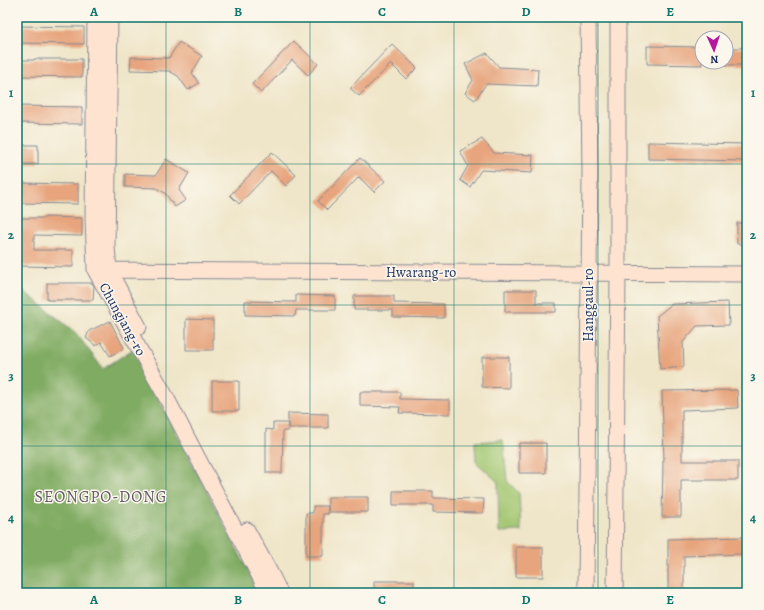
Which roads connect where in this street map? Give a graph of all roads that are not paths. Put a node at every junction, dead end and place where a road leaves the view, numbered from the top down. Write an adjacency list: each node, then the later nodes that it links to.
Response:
1 (95, 17): 5 (street, Chungjang-ro)
2 (110, 17): 5 (street, Chungjang-ro)
3 (588, 17): 6 (street, Hanggaul-ro)
4 (618, 17): 7 (street)
5 (102, 270): 6 (street, Hwarang-ro); 9 (street, Chungjang-ro); 10 (street, Chungjang-ro)
6 (588, 273): 7 (street, Hwarang-ro); 11 (street, Hanggaul-ro)
7 (618, 273): 8 (street, Hwarang-ro); 12 (street)
8 (747, 274)
9 (267, 593)
10 (280, 593)
11 (586, 593)
12 (615, 593)

